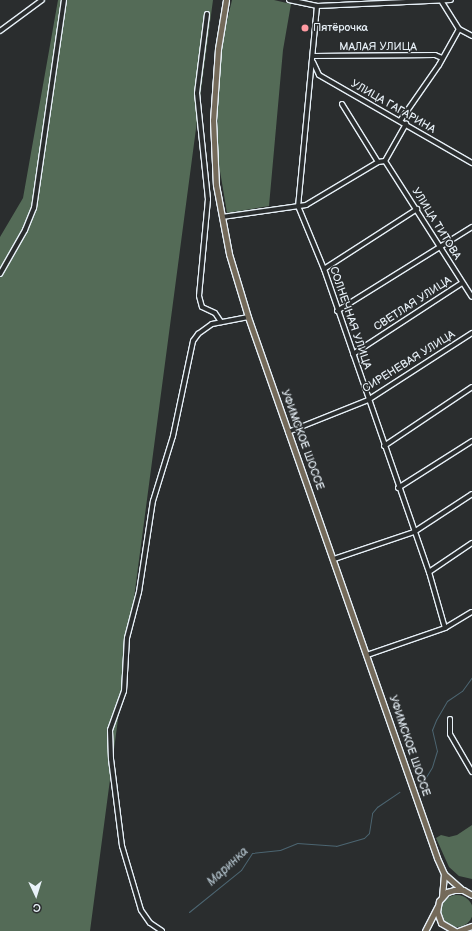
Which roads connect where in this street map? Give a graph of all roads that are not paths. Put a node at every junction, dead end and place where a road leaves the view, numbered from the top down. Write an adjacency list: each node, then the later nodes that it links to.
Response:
1 (42, 0): 11 (street)
2 (64, 0): 28 (street)
3 (226, 0): 24 (main road, УФИМСКОЕ ШОССЕ)
4 (289, 0): 5 (street)
5 (297, 0): 8 (street)
6 (451, 0): 7 (street)
7 (442, 2): 8 (street); 10 (street)
8 (317, 6): 13 (street, СОЛНЕЧНАЯ УЛИЦА)
9 (207, 14): 33 (street)
10 (460, 29): 12 (street); 14 (street)
11 (0, 31)
12 (472, 36)
13 (313, 56): 14 (street, МАЛАЯ УЛИЦА); 15 (street, СОЛНЕЧНАЯ УЛИЦА)
14 (442, 58): 17 (street)
15 (313, 62): 17 (street, УЛИЦА ГАГАРИНА); 22 (street, СОЛНЕЧНАЯ УЛИЦА)
16 (342, 104): 20 (street)
17 (400, 121): 18 (street, УЛИЦА ГАГАРИНА)
18 (406, 124): 19 (street); 21 (street, УЛИЦА ГАГАРИНА)
19 (385, 161): 20 (street); 23 (street, УЛИЦА ТИТОВА)
20 (378, 162): 22 (street)
21 (472, 163)
22 (298, 206): 24 (street); 27 (street, СОЛНЕЧНАЯ УЛИЦА)
23 (417, 209): 26 (street, УЛИЦА ТИТОВА); 27 (street)
24 (222, 217): 32 (main road, УФИМСКОЕ ШОССЕ)
25 (472, 227): 26 (street)
26 (441, 247): 29 (street, УЛИЦА ТИТОВА); 31 (street)
27 (324, 269): 31 (street, СОЛНЕЧНАЯ УЛИЦА)
28 (0, 274)
29 (462, 283): 30 (street, УЛИЦА ТИТОВА); 35 (street, СВЕТЛАЯ УЛИЦА)
30 (472, 297)
31 (337, 311): 35 (street, СОЛНЕЧНАЯ УЛИЦА)
32 (248, 317): 33 (street); 38 (main road, УФИМСКОЕ ШОССЕ)
33 (221, 322): 59 (street)
34 (472, 333): 37 (street, СИРЕНЕВАЯ УЛИЦА)
35 (353, 354): 37 (street, СОЛНЕЧНАЯ УЛИЦА)
36 (472, 387): 40 (street)
37 (368, 400): 38 (street, СИРЕНЕВАЯ УЛИЦА); 40 (street, СОЛНЕЧНАЯ УЛИЦА)
38 (288, 432): 45 (main road, УФИМСКОЕ ШОССЕ)
39 (472, 441): 41 (street)
40 (384, 446): 41 (street, СОЛНЕЧНАЯ УЛИЦА)
41 (398, 488): 43 (street, СОЛНЕЧНАЯ УЛИЦА)
42 (472, 494): 43 (street)
43 (414, 532): 45 (street); 46 (street, СОЛНЕЧНАЯ УЛИЦА)
44 (472, 544): 46 (street)
45 (334, 559): 49 (main road, УФИМСКОЕ ШОССЕ)
46 (429, 572): 48 (street, СОЛНЕЧНАЯ УЛИЦА)
47 (472, 612): 48 (street)
48 (446, 628): 49 (street)
49 (367, 655): 52 (main road, УФИМСКОЕ ШОССЕ)
50 (450, 719): 51 (street)
51 (472, 772)
52 (444, 874): 54 (main road); 56 (main road)
53 (472, 889): 54 (main road)
54 (463, 890): 55 (main road); 56 (main road)
55 (472, 895)
56 (442, 897): 57 (main road)
57 (437, 906): 60 (main road); 61 (main road)
58 (472, 926): 62 (main road)
59 (162, 931)
60 (425, 931)
61 (452, 931): 62 (main road)
62 (463, 931)

